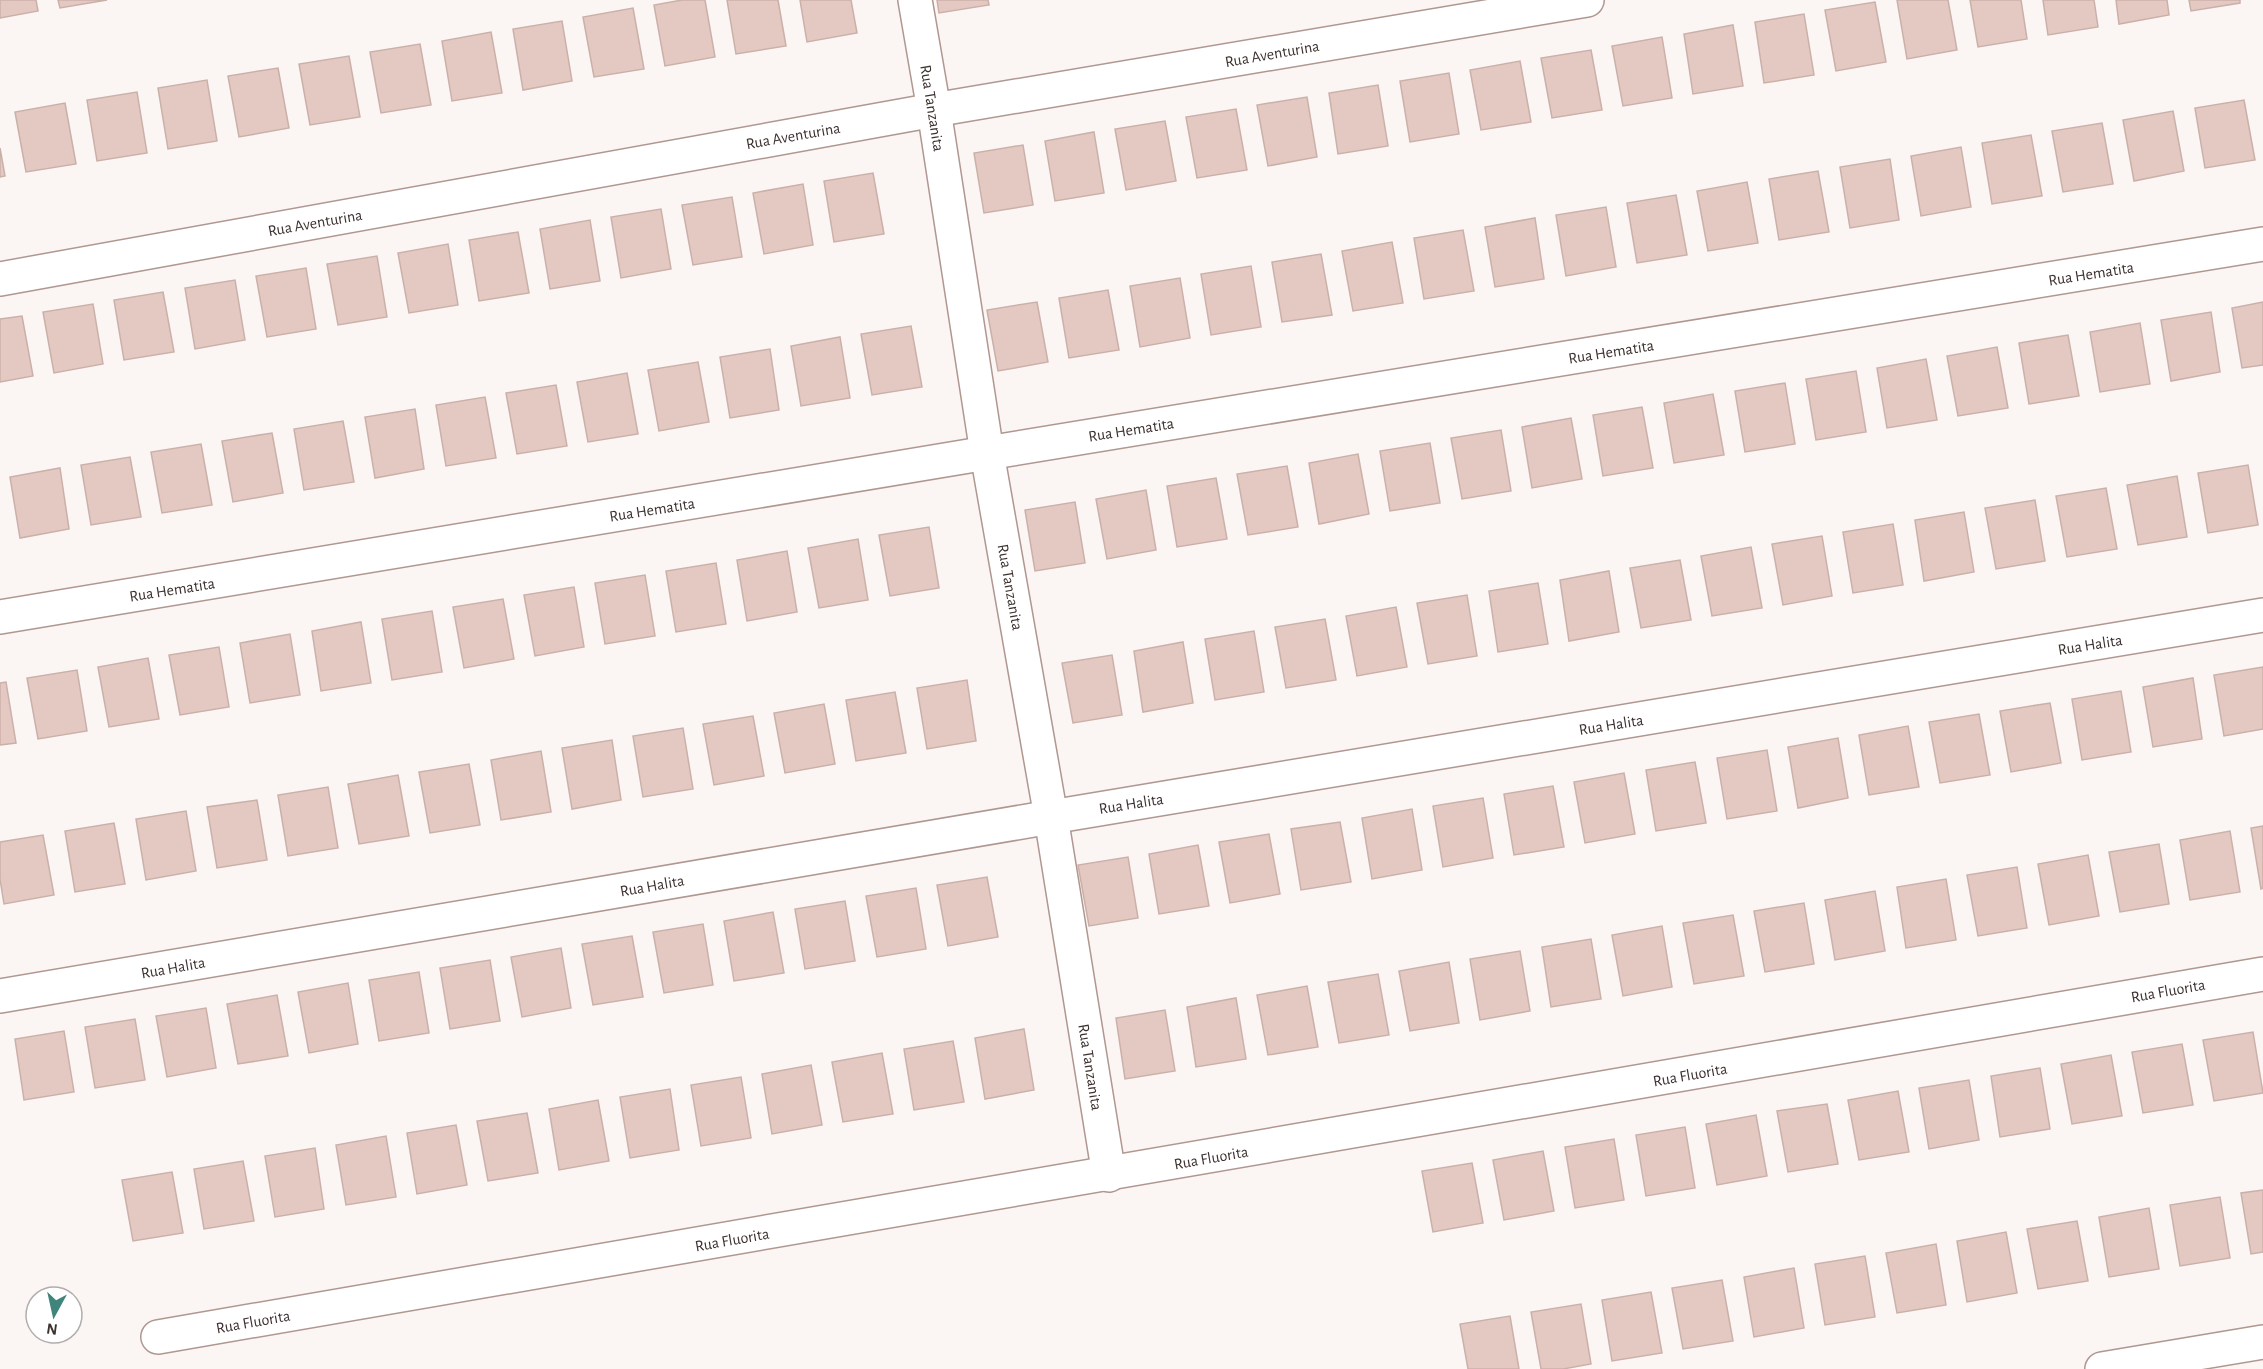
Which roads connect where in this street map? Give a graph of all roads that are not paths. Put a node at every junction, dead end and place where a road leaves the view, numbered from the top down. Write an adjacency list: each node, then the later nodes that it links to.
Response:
1 (915, 0): 3 (street, Rua Tanzanita)
2 (1587, 0): 3 (street, Rua Aventurina)
3 (934, 110): 5 (street, Rua Aventurina); 6 (street, Rua Tanzanita)
4 (2263, 244): 6 (street, Rua Hematita)
5 (0, 279)
6 (987, 453): 8 (street, Rua Hematita); 9 (street, Rua Tanzanita)
7 (2263, 615): 9 (street, Rua Halita)
8 (0, 618)
9 (1051, 817): 11 (street, Rua Halita); 12 (street, Rua Tanzanita)
10 (2263, 974): 12 (street, Rua Fluorita)
11 (0, 996)
12 (1109, 1174): 13 (street, Rua Fluorita)
13 (158, 1337)
14 (2263, 1342): 15 (street)
15 (2102, 1369)

